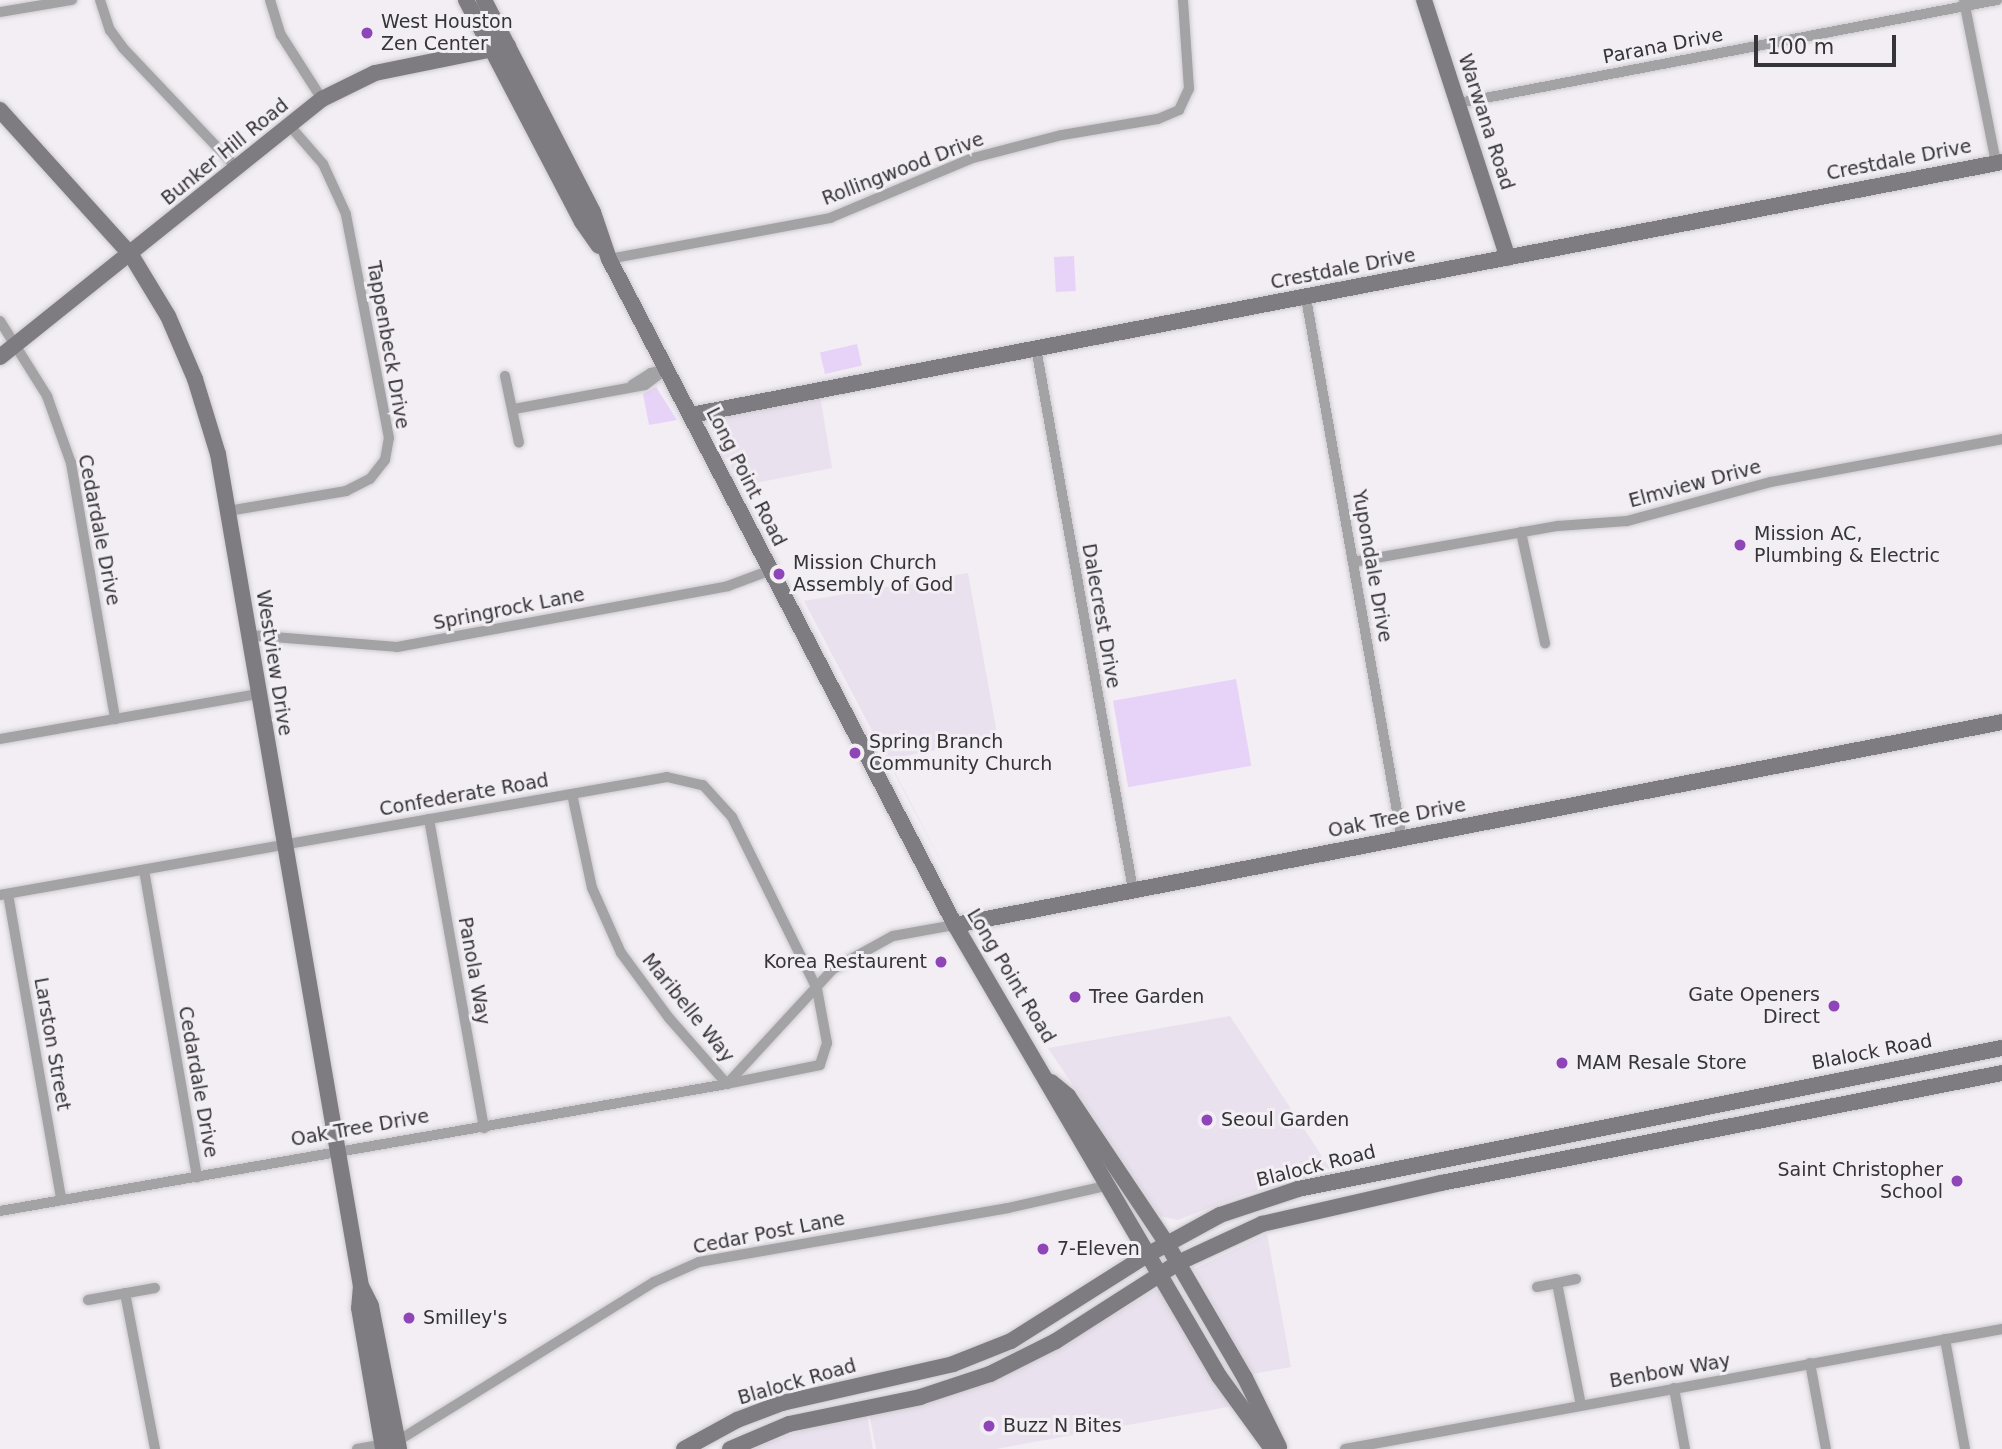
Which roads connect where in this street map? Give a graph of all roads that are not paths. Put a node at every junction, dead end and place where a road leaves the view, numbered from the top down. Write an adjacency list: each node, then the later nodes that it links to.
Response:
1 (72, 0): 10 (street)
2 (100, 0): 18 (street)
3 (270, 0): 13 (street)
4 (466, 0): 12 (main road, Long Point Road)
5 (484, 0): 11 (main road, Long Point Road)
6 (1183, 0): 21 (street, Rollingwood Drive)
7 (1424, 0): 14 (main road, Warwana Road)
8 (1997, 0): 9 (street, Parana Drive)
9 (1965, 3): 14 (street, Parana Drive); 17 (street)
10 (0, 12)
11 (508, 46): 12 (main road, Bunker Hill Road); 21 (main road, Long Point Road)
12 (489, 50): 13 (main road, Bunker Hill Road); 21 (main road, Long Point Road)
13 (322, 99): 16 (main road, Bunker Hill Road)
14 (1459, 103): 20 (main road, Warwana Road)
15 (0, 110): 19 (main road, Westview Drive)
16 (290, 126): 18 (main road, Bunker Hill Road); 33 (street, Tappenbeck Drive)
17 (1999, 162): 20 (main road, Crestdale Drive)
18 (237, 168): 19 (main road, Bunker Hill Road)
19 (131, 255): 24 (main road, Bunker Hill Road); 33 (main road, Westview Drive)
20 (1508, 258): 22 (main road, Crestdale Drive)
21 (609, 259): 27 (main road, Long Point Road)
22 (1306, 298): 25 (main road, Crestdale Drive); 35 (street, Yupondale Drive)
23 (0, 321): 24 (street, Cedardale Drive)
24 (17, 346): 26 (main road, Bunker Hill Road); 40 (street, Cedardale Drive)
25 (1036, 348): 30 (main road, Crestdale Drive); 48 (street, Dalecrest Drive)
26 (0, 357)
27 (666, 369): 29 (street); 30 (main road, Long Point Road)
28 (505, 376): 29 (street)
29 (514, 410): 32 (street)
30 (691, 415): 36 (main road, Long Point Road)
31 (2002, 439): 34 (street, Elmview Drive)
32 (519, 443)
33 (228, 511): 37 (main road, Westview Drive)
34 (1521, 532): 35 (street, Elmview Drive); 38 (street)
35 (1353, 562): 45 (street, Yupondale Drive)
36 (771, 570): 37 (street, Springrock Lane); 50 (main road, Long Point Road)
37 (249, 635): 39 (main road, Westview Drive)
38 (1545, 643)
39 (259, 694): 40 (street); 46 (main road, Westview Drive)
40 (115, 719): 42 (street)
41 (2002, 722): 45 (main road, Oak Tree Drive)
42 (0, 739)
43 (572, 794): 44 (street, Confederate Road); 51 (street, Confederate Road); 56 (street, Maribelle Way)
44 (429, 819): 46 (street, Confederate Road); 59 (street, Panola Way)
45 (1402, 839): 48 (main road, Oak Tree Drive)
46 (283, 844): 47 (street, Confederate Road); 62 (main road, Westview Drive)
47 (144, 870): 49 (street, Confederate Road); 65 (street, Cedardale Drive)
48 (1133, 890): 50 (main road, Oak Tree Drive)
49 (4, 895): 69 (street, Larston Street)
50 (955, 925): 51 (street, Oak Tree Drive); 55 (main road, Long Point Road)
51 (817, 989): 56 (street, Oak Tree Drive); 56 (street, Oak Tree Drive)
52 (2002, 1048): 54 (main road, Blalock Road)
53 (2002, 1073): 57 (main road, Blalock Road)
54 (1870, 1074): 57 (main road); 58 (main road, Blalock Road)
55 (1049, 1080): 68 (main road, Long Point Road); 72 (main road, Long Point Road)
56 (727, 1084): 59 (street, Oak Tree Drive)
57 (1874, 1099): 60 (main road, Blalock Road)
58 (1705, 1107): 60 (main road); 61 (main road, Blalock Road)
59 (484, 1128): 62 (street, Oak Tree Drive)
60 (1710, 1131): 63 (main road, Blalock Road)
61 (1557, 1136): 63 (main road); 64 (main road, Blalock Road)
62 (337, 1154): 65 (street, Oak Tree Drive); 91 (main road, Westview Drive)
63 (1567, 1158): 66 (main road, Blalock Road)
64 (1437, 1159): 66 (main road); 67 (main road, Blalock Road)
65 (197, 1177): 69 (street, Oak Tree Drive)
66 (1441, 1183): 70 (main road, Blalock Road)
67 (1320, 1184): 70 (main road); 72 (main road, Blalock Road)
68 (1106, 1186): 73 (main road, Long Point Road); 91 (street, Cedar Post Lane)
69 (61, 1199): 71 (street, Oak Tree Drive)
70 (1324, 1207): 74 (main road, Blalock Road)
71 (0, 1211)
72 (1167, 1244): 73 (main road, Blalock Road); 74 (main road, Long Point Road)
73 (1147, 1255): 75 (main road, Long Point Road); 84 (main road, Blalock Road)
74 (1178, 1263): 75 (main road, Blalock Road); 97 (main road, Long Point Road)
75 (1159, 1274): 85 (main road, Blalock Road); 96 (main road, Long Point Road)
76 (1576, 1279): 77 (street)
77 (1557, 1283): 78 (street); 90 (street)
78 (1536, 1287)
79 (155, 1288): 80 (street)
80 (125, 1293): 81 (street); 93 (street)
81 (88, 1300)
82 (2002, 1329): 83 (street, Benbow Way)
83 (1945, 1339): 86 (street, Benbow Way); 101 (street)
84 (1011, 1342): 85 (main road); 87 (main road, Blalock Road)
85 (1023, 1360): 89 (main road, Blalock Road)
86 (1810, 1363): 88 (street, Benbow Way); 100 (street)
87 (872, 1382): 89 (main road); 92 (main road, Blalock Road)
88 (1674, 1388): 90 (street, Benbow Way); 99 (street)
89 (875, 1404): 95 (main road, Blalock Road)
90 (1581, 1405): 98 (street, Benbow Way)
91 (390, 1446): 94 (street, Cedar Post Lane)
92 (695, 1446)
93 (155, 1449)
94 (356, 1449)
95 (730, 1449)
96 (1272, 1449)
97 (1280, 1449)
98 (1345, 1449)
99 (1685, 1449)
100 (1826, 1449)
101 (1965, 1449)

